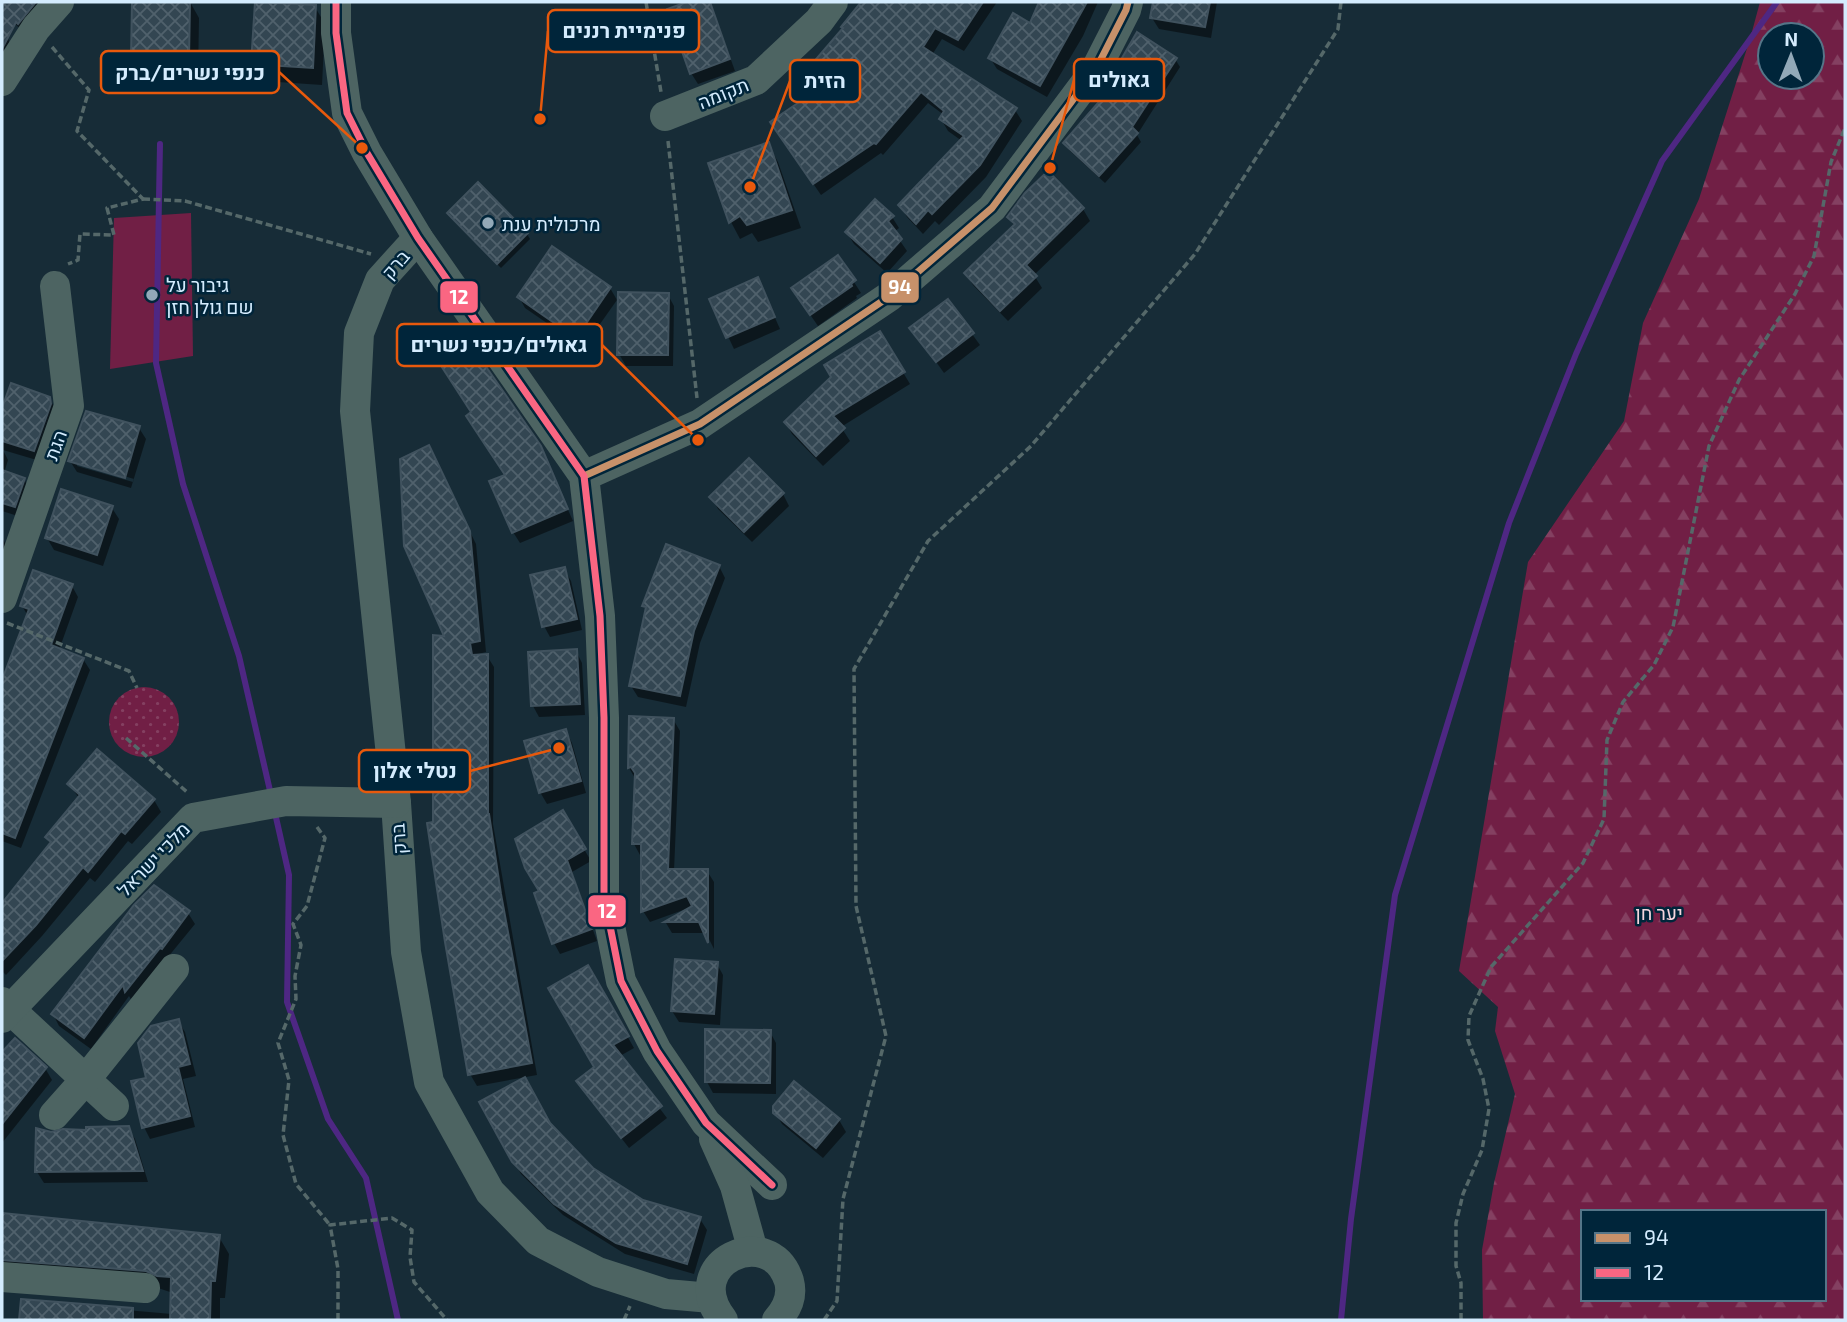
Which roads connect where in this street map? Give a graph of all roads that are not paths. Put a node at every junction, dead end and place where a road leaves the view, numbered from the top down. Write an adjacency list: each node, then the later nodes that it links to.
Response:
1 (59, 2): 5 (street)
2 (336, 2): 7 (street)
3 (833, 2): 6 (street, תקומה)
4 (1128, 2): 9 (street)
5 (2, 80)
6 (666, 116)
7 (418, 238): 9 (street); 11 (street, ברק)
8 (55, 286): 10 (street, הגת)
9 (584, 476): 17 (street)
10 (2, 598)
11 (396, 803): 13 (street, מלכי ישראל); 22 (street, ברק)
12 (174, 969): 14 (street)
13 (4, 1010): 14 (street)
14 (86, 1079): 15 (street); 16 (street)
15 (114, 1106)
16 (54, 1115)
17 (706, 1123): 18 (street); 19 (street)
18 (772, 1185)
19 (753, 1251): 22 (street); 23 (street)
20 (2, 1277): 21 (street)
21 (145, 1288)
22 (717, 1309)
23 (777, 1320)

